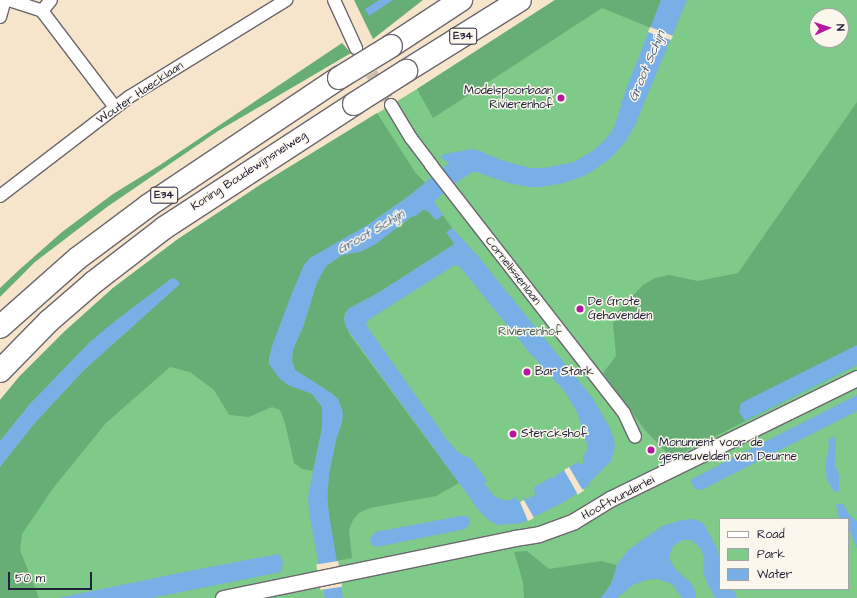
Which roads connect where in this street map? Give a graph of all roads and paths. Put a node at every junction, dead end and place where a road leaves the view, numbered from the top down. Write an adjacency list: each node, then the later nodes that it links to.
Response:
1 (5, 0): 9 (street)
2 (9, 0): 8 (street)
3 (51, 0): 8 (street)
4 (286, 0): 12 (street, Wouter Haecklaan)
5 (334, 0): 10 (street)
6 (461, 0): 14 (highway, E34, bridge)
7 (520, 0): 15 (highway, Koning Boudewijnsnelweg / E34, bridge)
8 (42, 11): 12 (street)
9 (0, 17)
10 (356, 48)
11 (391, 104): 17 (street, Cornelissenlaan)
12 (115, 107): 13 (street, Wouter Haecklaan)
13 (0, 196)
14 (0, 327)
15 (0, 371)
16 (857, 378): 18 (street, Hooftvunderlei)
17 (635, 437)
18 (223, 598)

